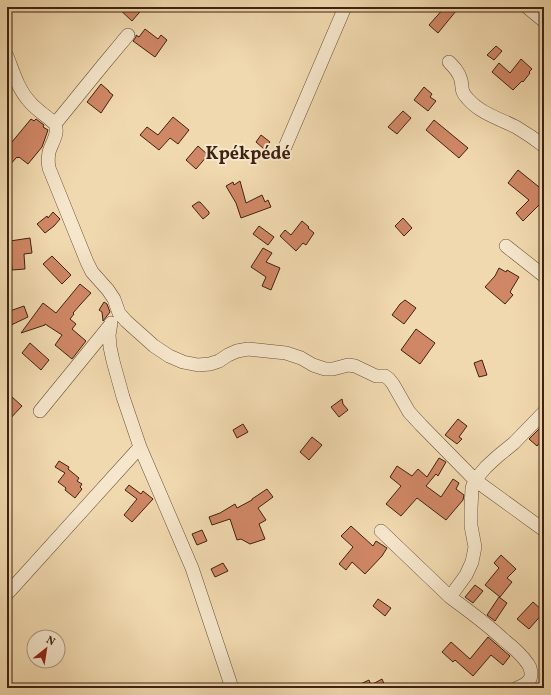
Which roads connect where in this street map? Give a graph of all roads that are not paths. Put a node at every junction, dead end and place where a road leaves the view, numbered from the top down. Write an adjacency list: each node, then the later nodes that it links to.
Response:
1 (345, 7): 9 (street)
2 (527, 7): 3 (street)
3 (544, 20)
4 (128, 36): 7 (street)
5 (7, 56): 7 (street)
6 (449, 62): 8 (street)
7 (55, 124): 12 (street)
8 (544, 146)
9 (285, 147)
10 (506, 246): 11 (street)
11 (544, 276)
12 (115, 318): 13 (street); 15 (street); 16 (street)
13 (40, 411)
14 (544, 412): 16 (street)
15 (140, 447): 19 (street); 21 (street)
16 (475, 480): 17 (street); 20 (street)
17 (544, 530)
18 (381, 531): 20 (street)
19 (7, 594)
20 (450, 597): 22 (street)
21 (232, 688)
22 (517, 688)

